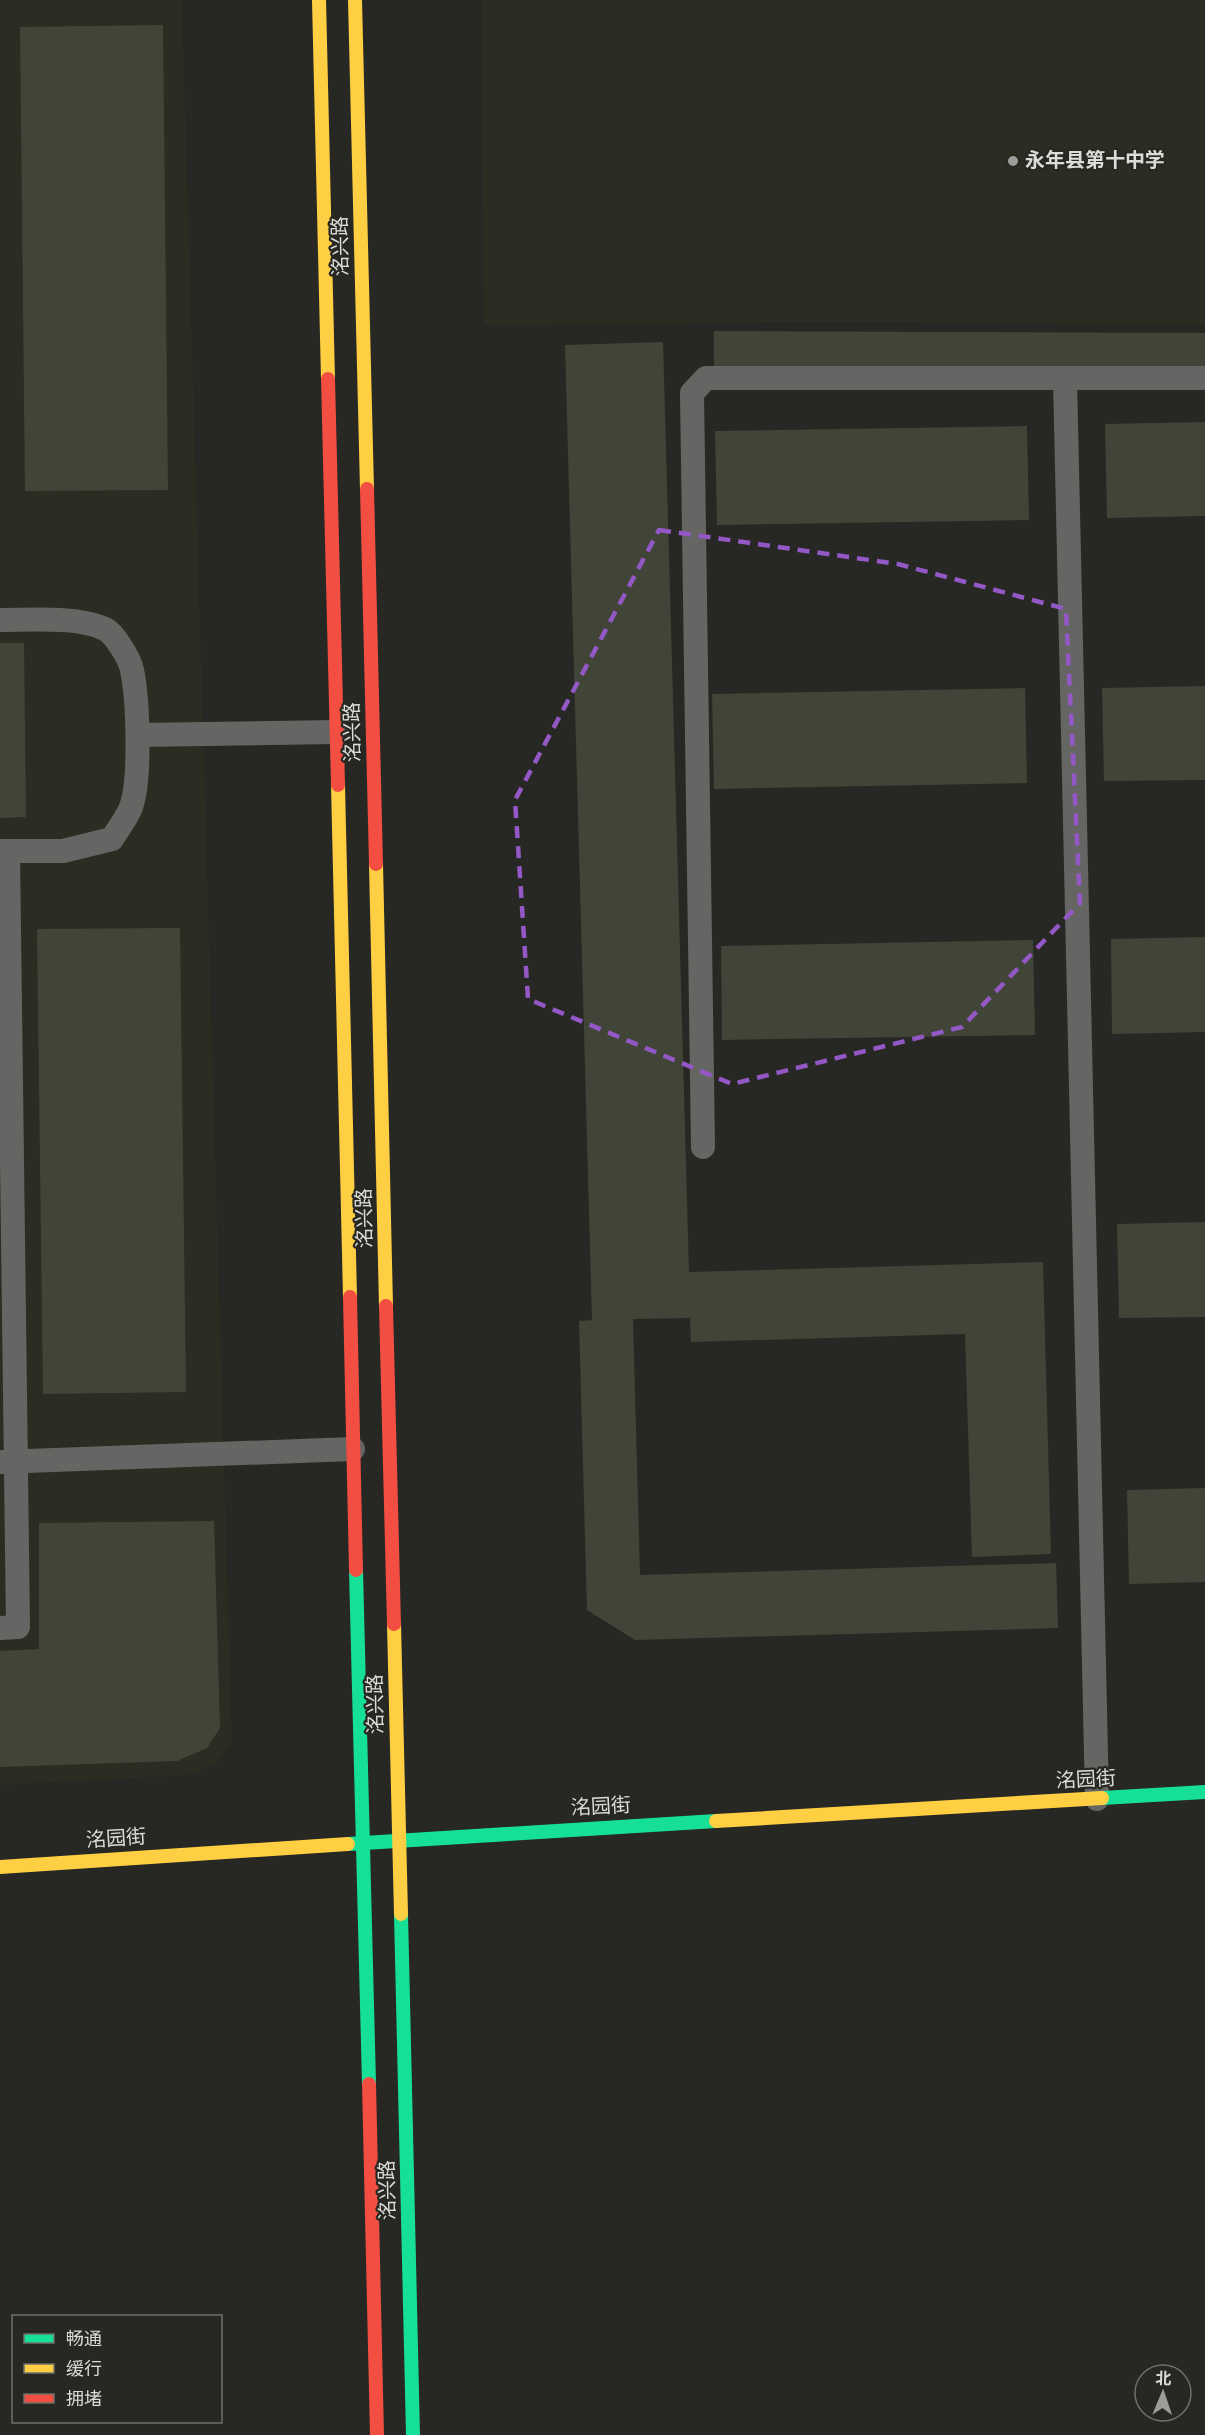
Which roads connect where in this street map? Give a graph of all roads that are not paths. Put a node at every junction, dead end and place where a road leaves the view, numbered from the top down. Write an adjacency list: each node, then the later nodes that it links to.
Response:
1 (319, 0): 6 (street, 洺兴路)
2 (355, 0): 15 (street, 洺兴路)
3 (1065, 378): 4 (lane); 9 (lane); 14 (lane)
4 (1205, 378)
5 (0, 620): 7 (lane)
6 (336, 732): 7 (lane); 10 (street, 洺兴路)
7 (138, 735): 8 (lane)
8 (4, 851): 11 (lane)
9 (703, 1147)
10 (353, 1449): 11 (lane); 16 (street, 洺兴路)
11 (8, 1462): 12 (lane)
12 (0, 1628)
13 (1205, 1792): 14 (street, 洺园街)
14 (1097, 1798): 15 (street, 洺园街)
15 (399, 1840): 16 (street, 洺园街); 19 (street, 洺兴路)
16 (362, 1842): 17 (street, 洺园街); 18 (street, 洺兴路)
17 (0, 1867)
18 (376, 2435)
19 (413, 2435)

